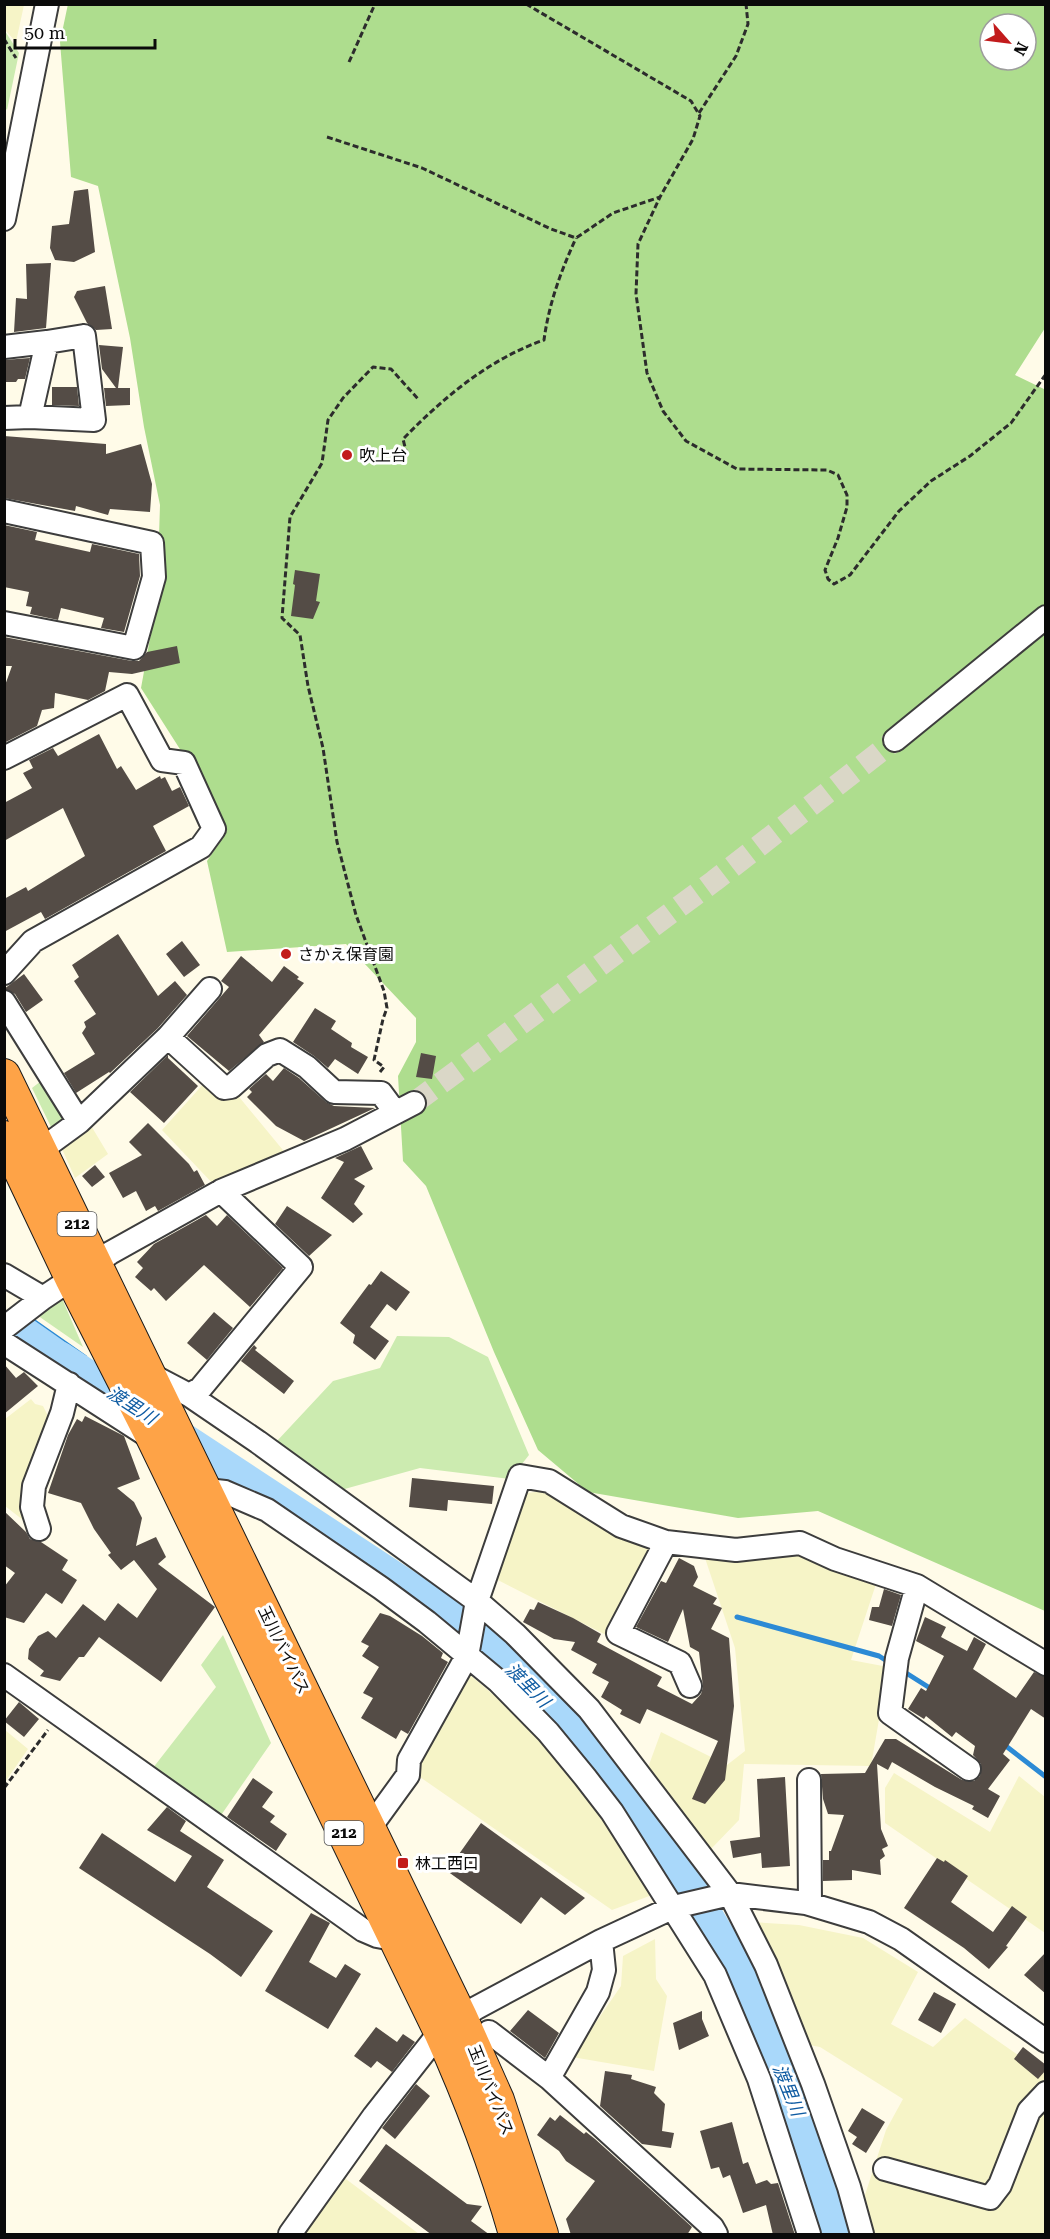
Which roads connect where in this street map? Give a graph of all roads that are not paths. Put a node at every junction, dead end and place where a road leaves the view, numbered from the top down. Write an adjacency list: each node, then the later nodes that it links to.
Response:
1 (47, 4): 2 (street)
2 (11, 153): 3 (street)
3 (4, 219)
4 (47, 342): 5 (street); 6 (street); 6 (street)
5 (4, 347)
6 (30, 417): 7 (street)
7 (4, 418)
8 (4, 511): 10 (street)
9 (1046, 616): 11 (street)
10 (4, 623)
11 (895, 740)
12 (4, 758): 13 (street)
13 (4, 973)
14 (210, 990): 16 (street)
15 (4, 1002): 18 (street)
16 (168, 1036): 18 (street); 21 (street)
17 (4, 1075): 20 (highway, 玉川バイパス / 212)
18 (79, 1122): 20 (street)
19 (4, 1137): 22 (highway, 玉川バイパス / 212)
20 (42, 1149): 22 (highway, 玉川バイパス / 212)
21 (221, 1191): 22 (street); 29 (street)
22 (83, 1270): 24 (street); 27 (highway, 玉川バイパス / 212); 30 (highway, 玉川バイパス / 212)
23 (4, 1275): 24 (street)
24 (44, 1298): 25 (street)
25 (4, 1328)
26 (4, 1343): 28 (street)
27 (149, 1374): 29 (street); 31 (highway, 玉川バイパス / 212)
28 (69, 1384): 30 (street); 32 (street)
29 (189, 1395): 35 (street)
30 (153, 1439): 31 (highway, 玉川バイパス / 212)
31 (195, 1485): 36 (street); 42 (highway, 玉川バイパス / 212)
32 (39, 1529)
33 (666, 1542): 34 (street); 35 (street); 39 (street)
34 (917, 1586): 37 (street); 40 (street)
35 (477, 1601): 36 (street); 43 (street)
36 (467, 1656): 42 (street); 45 (street)
37 (1046, 1664)
38 (4, 1675): 46 (street)
39 (690, 1686)
40 (969, 1769)
41 (809, 1780): 44 (street)
42 (362, 1840): 46 (highway, 玉川バイパス / 212); 48 (highway, 玉川バイパス / 212)
43 (730, 1894): 44 (street); 45 (street); 59 (street)
44 (810, 1904): 50 (street)
45 (674, 1907): 47 (street); 58 (street)
46 (393, 1939): 48 (highway, 玉川バイパス / 212)
47 (601, 1941): 48 (street); 51 (street)
48 (450, 2025): 54 (street); 55 (highway, 玉川バイパス / 212); 56 (highway, 玉川バイパス / 212)
49 (489, 2032): 51 (street)
50 (1046, 2041)
51 (549, 2078): 57 (street)
52 (1046, 2093): 53 (street)
53 (885, 2169)
54 (290, 2235)
55 (515, 2235)
56 (542, 2235)
57 (716, 2235)
58 (808, 2235)
59 (862, 2235)

